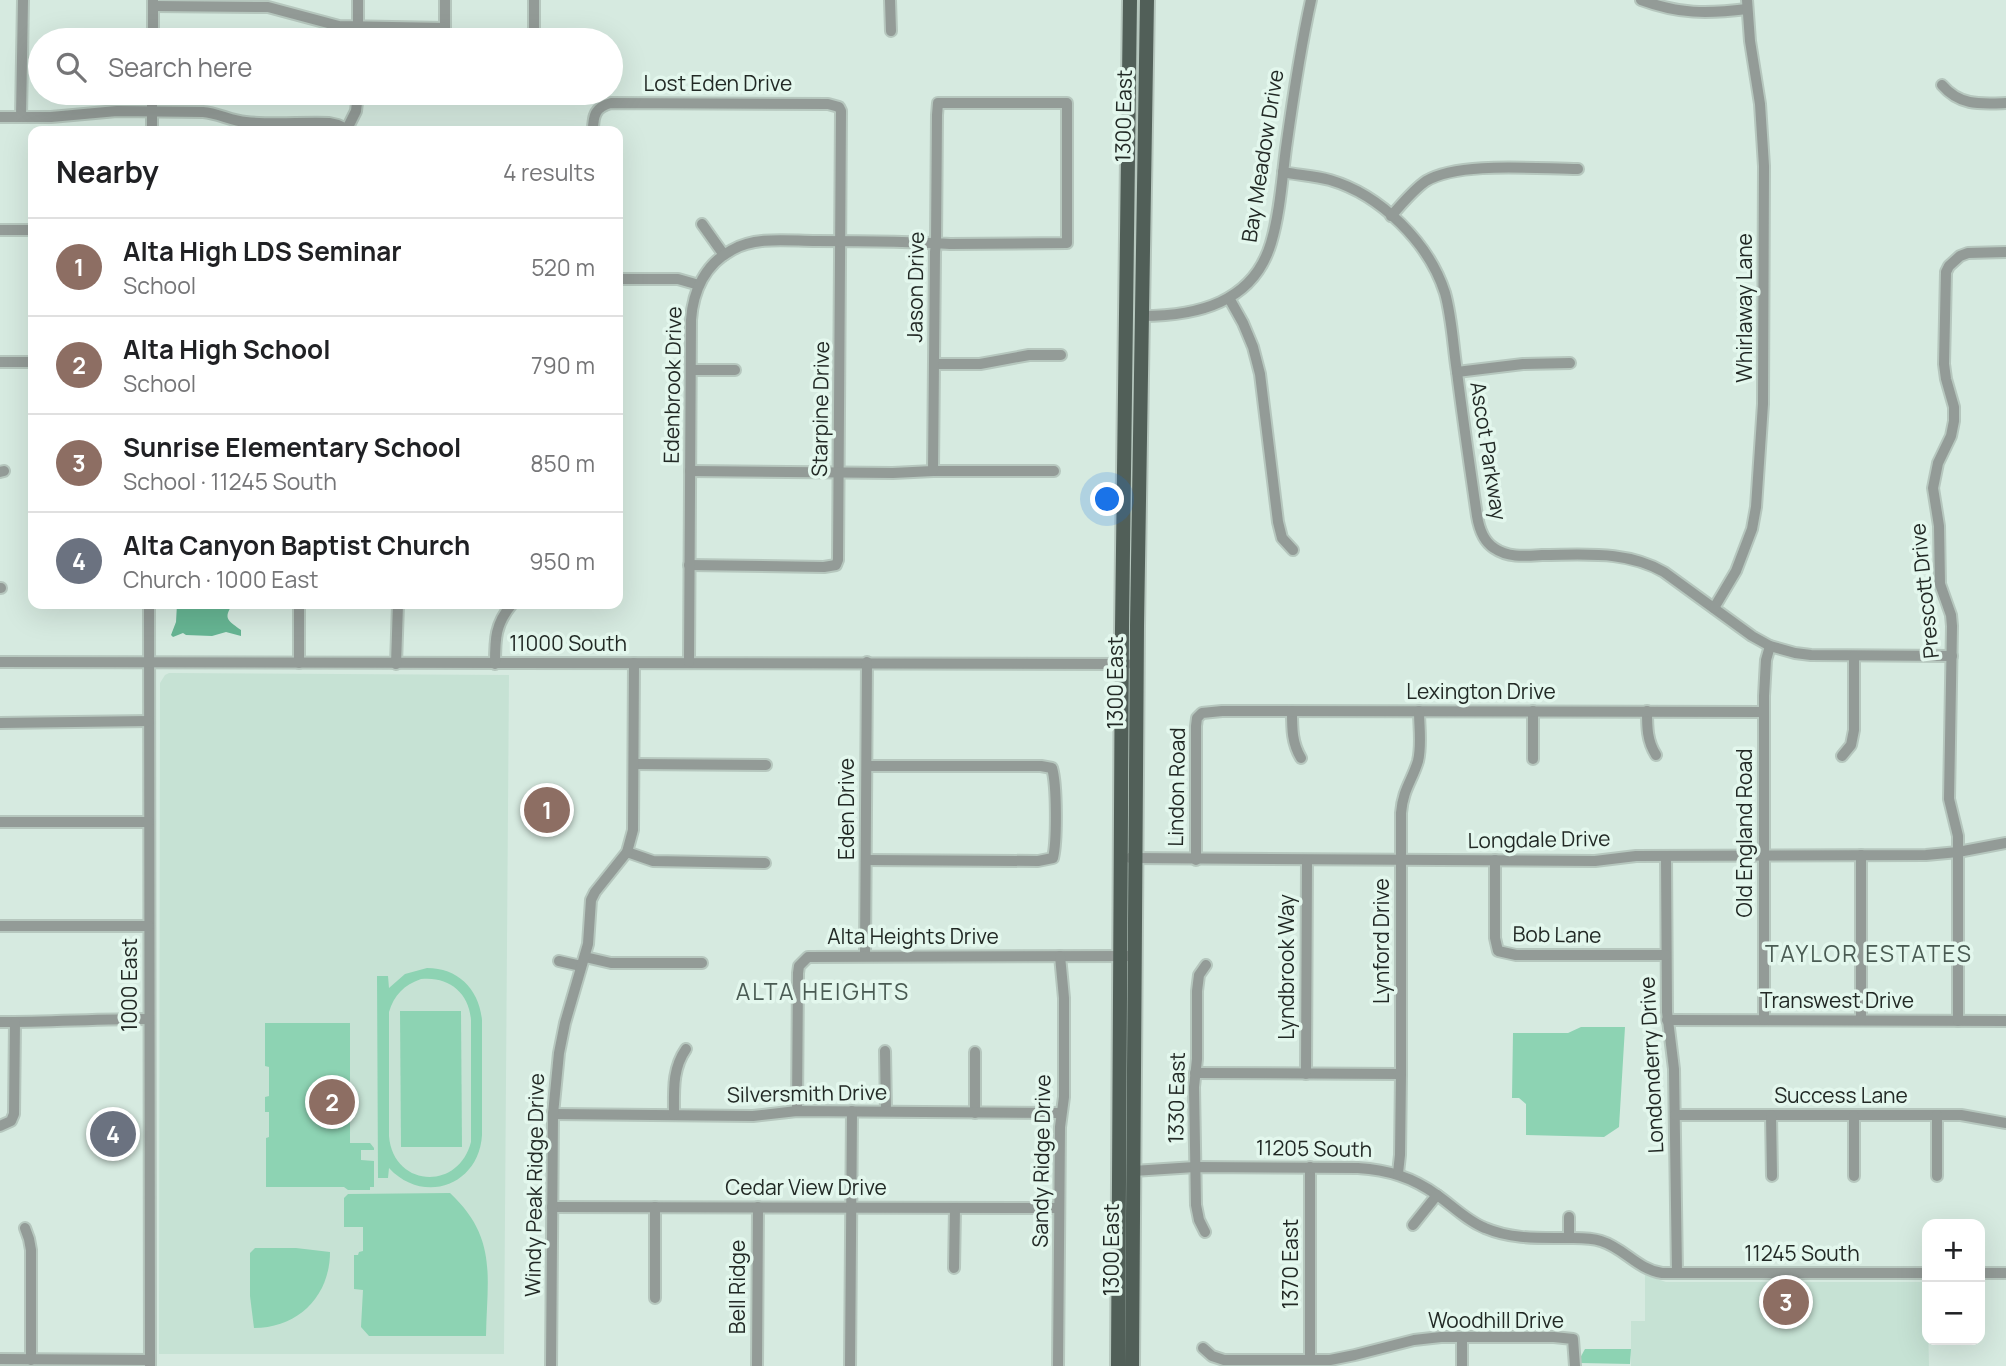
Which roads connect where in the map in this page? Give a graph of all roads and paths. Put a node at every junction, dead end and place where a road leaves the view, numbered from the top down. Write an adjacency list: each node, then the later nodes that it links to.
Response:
1 (23, 0): 26 (street)
2 (358, 0): 12 (street)
3 (445, 0): 14 (street)
4 (534, 0): 15 (street)
5 (890, 0): 16 (street)
6 (1130, 0): 39 (main road, 1300 East)
7 (1147, 0): 48 (main road, 1300 East)
8 (1311, 0): 34 (street, Bay Meadow Drive)
9 (1641, 0): 11 (street)
10 (153, 3): 12 (street); 13 (street)
11 (1747, 5): 63 (street, Whirlaway Lane)
12 (358, 27): 14 (street)
13 (153, 28)
14 (445, 28)
15 (534, 28)
16 (891, 31)
17 (1942, 85): 19 (street)
18 (623, 103): 23 (street, Lost Eden Drive)
19 (2006, 103)
20 (152, 105): 24 (street)
21 (357, 105): 31 (street)
22 (607, 105): 32 (street, Lost Eden Drive)
23 (839, 107): 40 (street, Starpine Drive)
24 (152, 111): 26 (street); 27 (street); 28 (street)
25 (0, 117): 26 (street)
26 (21, 117)
27 (152, 126)
28 (248, 126)
29 (270, 126): 30 (street)
30 (338, 126)
31 (350, 126)
32 (593, 126)
33 (1578, 169): 35 (street)
34 (1283, 172): 35 (street, Ascot Parkway); 47 (street, Bay Meadow Drive)
35 (1391, 216): 56 (street, Ascot Parkway)
36 (702, 224): 44 (street)
37 (0, 230): 38 (street)
38 (28, 230)
39 (1127, 232): 48 (main road); 79 (main road, 1300 East)
40 (841, 241): 41 (street, Edenbrook Drive); 44 (street, Edenbrook Drive); 60 (street, Starpine Drive)
41 (936, 243): 42 (street, Edenbrook Drive); 42 (street, Jason Drive); 53 (street, Jason Drive)
42 (1066, 243)
43 (2006, 252): 70 (street, Prescott Drive)
44 (724, 255): 46 (street, Edenbrook Drive)
45 (623, 279): 46 (street)
46 (699, 285): 54 (street, Edenbrook Drive)
47 (1228, 298): 48 (street, Bay Meadow Drive); 61 (street)
48 (1142, 316): 80 (main road, 1300 East)
49 (1061, 355): 53 (street)
50 (0, 362): 51 (street)
51 (28, 362)
52 (1570, 363): 56 (street)
53 (934, 365): 58 (street, Jason Drive)
54 (691, 370): 55 (street); 57 (street, Edenbrook Drive)
55 (735, 370)
56 (1457, 372): 63 (street, Ascot Parkway)
57 (690, 471): 60 (street); 62 (street, Edenbrook Drive)
58 (933, 471): 59 (street); 60 (street)
59 (1054, 471)
60 (839, 473): 62 (street, Starpine Drive)
61 (1293, 550)
62 (689, 565): 73 (street, Edenbrook Drive)
63 (1714, 608): 68 (street, Ascot Parkway)
64 (149, 609): 72 (street, 1000 East)
65 (299, 609): 75 (street)
66 (398, 609): 77 (street)
67 (509, 609): 78 (street)
68 (1770, 646): 69 (street, Ascot Parkway); 85 (street, Old England Road)
69 (1854, 656): 70 (street, Ascot Parkway); 90 (street)
70 (1952, 656): 100 (street, Prescott Drive)
71 (0, 662): 72 (street, 11000 South)
72 (149, 662): 75 (street, 11000 South); 87 (street, 1000 East)
73 (689, 662): 74 (street, 11000 South); 76 (street, 11000 South)
74 (867, 662): 79 (street, 11000 South); 95 (street, Eden Drive)
75 (299, 663): 77 (street, 11000 South)
76 (634, 663): 78 (street, 11000 South); 93 (street, Windy Peak Ridge Drive)
77 (396, 664): 78 (street, 11000 South)
78 (495, 664)
79 (1122, 664): 80 (street, 11000 South); 104 (main road, 1300 East)
80 (1137, 664): 104 (main road, 1300 East)
81 (1292, 711): 82 (street, Lexington Drive); 86 (street, Lexington Drive); 91 (street)
82 (1419, 711): 83 (street, Lexington Drive); 108 (street, Lynford Drive)
83 (1533, 711): 84 (street, Lexington Drive); 92 (street)
84 (1647, 712): 85 (street, Lexington Drive); 89 (street)
85 (1764, 712): 102 (street, Old England Road)
86 (1199, 714): 106 (street, Lindon Road)
87 (149, 721): 88 (street); 97 (street, 1000 East)
88 (0, 723)
89 (1656, 755)
90 (1842, 756)
91 (1301, 758)
92 (1533, 759)
93 (634, 764): 94 (street); 99 (street, Windy Peak Ridge Drive)
94 (766, 765)
95 (867, 766): 105 (street, Eden Drive); 105 (street)
96 (0, 822): 97 (street)
97 (149, 822): 112 (street, 1000 East)
98 (2006, 843): 100 (street, Longdale Drive)
99 (627, 852): 110 (street); 118 (street, Windy Peak Ridge Drive)
100 (1958, 852): 103 (street, Longdale Drive); 125 (street, Prescott Drive)
101 (1666, 856): 102 (street, Longdale Drive); 109 (street, Longdale Drive); 113 (street, Londonderry Drive)
102 (1764, 856): 103 (street, Longdale Drive); 123 (street, Old England Road)
103 (1861, 856): 124 (street)
104 (1128, 858): 106 (street, Longdale Drive); 116 (main road, 1300 East)
105 (866, 860): 114 (street, Eden Drive)
106 (1196, 860): 107 (street, Longdale Drive)
107 (1307, 860): 108 (street, Longdale Drive); 133 (street, Lyndbrook Way)
108 (1401, 860): 109 (street, Longdale Drive); 134 (street, Lynford Drive)
109 (1495, 860): 113 (street, Bob Lane)
110 (765, 863)
111 (0, 926): 112 (street)
112 (149, 926): 121 (street, 1000 East)
113 (1666, 955): 122 (street, Londonderry Drive)
114 (865, 956): 115 (street, Alta Heights Drive); 135 (street, Alta Heights Drive)
115 (1060, 956): 116 (street, Alta Heights Drive); 138 (street, Sandy Ridge Drive)
116 (1127, 956): 150 (main road, 1300 East); 183 (main road, 1300 East)
117 (559, 961): 118 (street)
118 (583, 961): 119 (street); 139 (street, Windy Peak Ridge Drive)
119 (702, 963)
120 (1206, 965): 132 (street, 1330 East)
121 (149, 1018): 128 (street); 178 (street, 1000 East)
122 (1667, 1020): 123 (street, Transwest Drive); 142 (street, Londonderry Drive)
123 (1764, 1020): 124 (street, Transwest Drive)
124 (1861, 1020): 125 (street, Transwest Drive)
125 (1958, 1021): 126 (street, Transwest Drive)
126 (2006, 1021)
127 (0, 1022): 128 (street)
128 (15, 1022): 147 (street)
129 (686, 1049): 141 (street)
130 (885, 1051): 137 (street)
131 (975, 1052): 140 (street)
132 (1195, 1073): 133 (street); 148 (street, 1330 East)
133 (1306, 1074): 134 (street)
134 (1401, 1074): 151 (street, Lynford Drive)
135 (797, 1111): 136 (street, Silversmith Drive); 141 (street, Silversmith Drive)
136 (852, 1111): 137 (street, Silversmith Drive); 159 (street)
137 (886, 1111): 140 (street, Silversmith Drive)
138 (1061, 1113): 140 (street, Silversmith Drive); 161 (street, Sandy Ridge Drive)
139 (553, 1114): 141 (street, Silversmith Drive); 156 (street, Windy Peak Ridge Drive)
140 (975, 1114)
141 (674, 1115)
142 (1675, 1115): 143 (street, Success Lane); 168 (street, Londonderry Drive)
143 (1771, 1115): 145 (street, Success Lane); 152 (street)
144 (1937, 1115): 145 (street, Success Lane); 146 (street, Success Lane); 154 (street)
145 (1854, 1116): 153 (street)
146 (2006, 1123)
147 (6, 1124)
148 (1195, 1167): 149 (street, 11205 South); 150 (street, 11205 South); 165 (street, 1330 East)
149 (1310, 1167): 151 (street, 11205 South); 177 (street, 1370 East)
150 (1133, 1171): 184 (main road, 1300 East)
151 (1398, 1173): 155 (street, 11205 South)
152 (1772, 1176)
153 (1854, 1176)
154 (1937, 1176)
155 (1437, 1195): 163 (street); 166 (street, 11205 South)
156 (552, 1208): 157 (street, Cedar View Drive); 179 (street, Windy Peak Ridge Drive)
157 (655, 1208): 158 (street, Cedar View Drive); 172 (street)
158 (758, 1208): 159 (street, Cedar View Drive); 180 (street, Bell Ridge)
159 (851, 1208): 160 (street, Cedar View Drive); 181 (street)
160 (955, 1208): 161 (street, Cedar View Drive); 167 (street)
161 (1059, 1208): 182 (street, Sandy Ridge Drive)
162 (1569, 1217): 166 (street)
163 (1413, 1225)
164 (25, 1228): 176 (street)
165 (1205, 1232)
166 (1569, 1238): 168 (street, 11205 South)
167 (954, 1268)
168 (1677, 1273): 169 (street, 11245 South)
169 (1922, 1273)
170 (1985, 1273): 171 (street)
171 (2006, 1273)
172 (655, 1298)
173 (1462, 1337): 177 (street, Woodhill Drive); 185 (street); 186 (street, Woodhill Drive)
174 (1203, 1348): 177 (street, Woodhill Drive)
175 (0, 1360): 176 (street)
176 (31, 1360): 178 (street)
177 (1310, 1360)
178 (150, 1363)
179 (551, 1366)
180 (757, 1366)
181 (850, 1366)
182 (1059, 1366)
183 (1118, 1366)
184 (1132, 1366)
185 (1462, 1366)
186 (1575, 1366)

